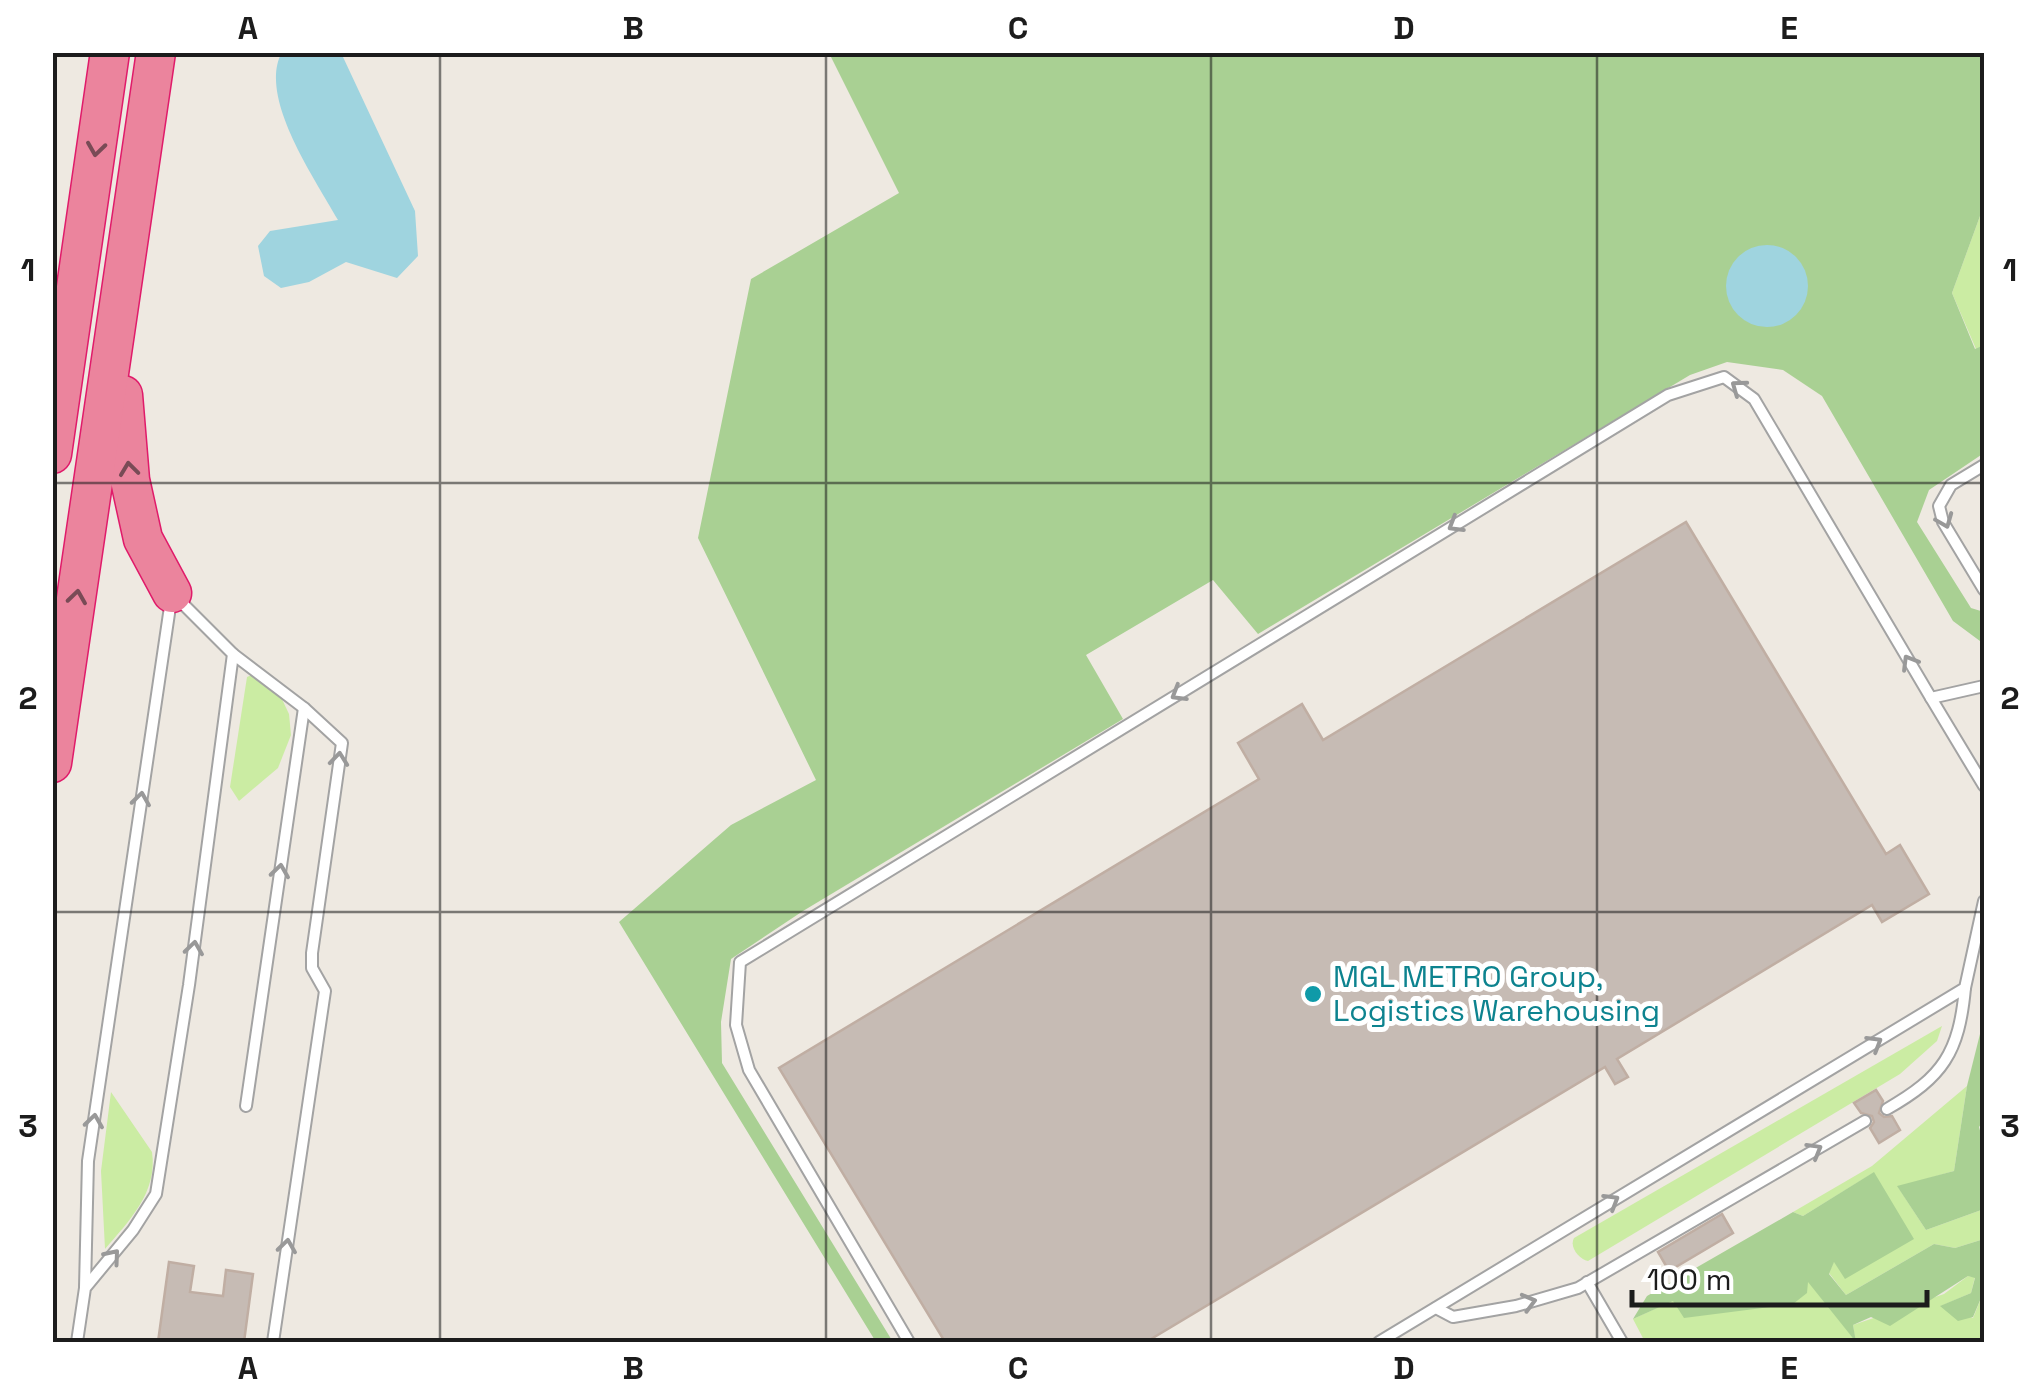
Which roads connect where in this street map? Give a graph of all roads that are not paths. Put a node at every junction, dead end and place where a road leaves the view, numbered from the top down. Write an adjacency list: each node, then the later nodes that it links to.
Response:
1 (110, 52): 4 (highway, one-way to 4)
2 (156, 52): 3 (highway)
3 (124, 272): 8 (highway, one-way to 3); 13 (highway, one-way to 3)
4 (58, 392): 5 (highway)
5 (52, 454)
6 (1984, 465): 7 (lane, one-way to 7)
7 (1984, 590)
8 (172, 593): 9 (lane); 21 (lane, one-way to 8)
9 (233, 654): 12 (lane); 21 (lane, one-way to 9)
10 (1984, 686): 11 (lane)
11 (1931, 698): 14 (lane); 25 (lane, one-way to 25)
12 (304, 708): 17 (lane, one-way to 12); 24 (lane, one-way to 12)
13 (52, 762)
14 (1984, 786)
15 (1984, 901): 16 (lane)
16 (1965, 988): 18 (lane); 22 (lane, one-way to 16)
17 (246, 1106)
18 (1887, 1109)
19 (1866, 1121): 20 (lane, one-way to 19)
20 (1588, 1282): 22 (lane, one-way to 20); 27 (lane)
21 (85, 1288): 23 (lane)
22 (1436, 1308): 26 (lane)
23 (77, 1342)
24 (273, 1342)
25 (909, 1342)
26 (1379, 1342)
27 (1622, 1342)

